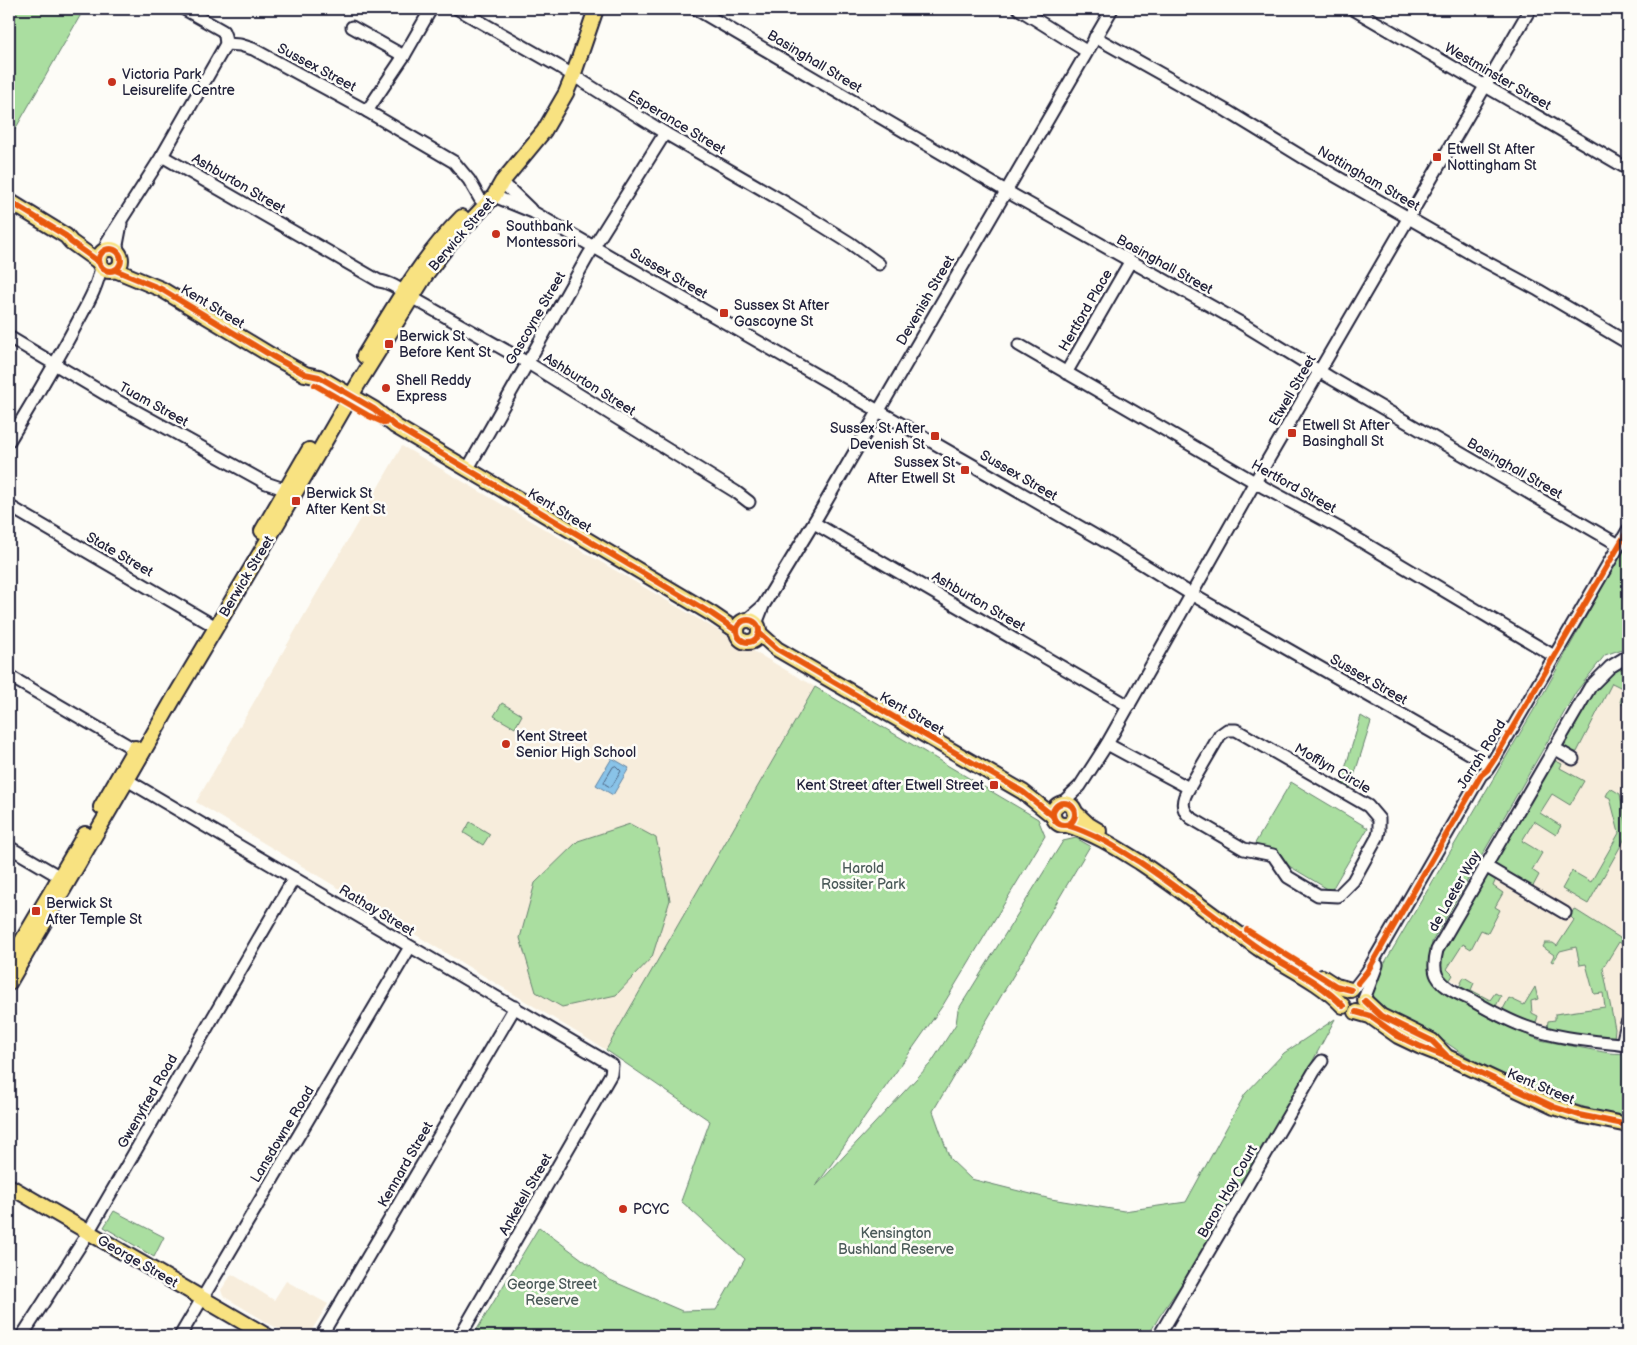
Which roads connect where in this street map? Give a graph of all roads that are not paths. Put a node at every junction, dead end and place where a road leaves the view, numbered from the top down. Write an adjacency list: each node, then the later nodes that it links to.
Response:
1 (184, 9): 12 (street)
2 (431, 9): 14 (street)
3 (458, 9): 15 (street, Esperance Street)
4 (596, 9): 15 (main road, Berwick Street)
5 (696, 9): 22 (street, Basinghall Street)
6 (1019, 9): 13 (street)
7 (1112, 9): 11 (street, Devenish Street)
8 (1353, 9): 16 (street, Westminster Street)
9 (1530, 9): 16 (street, Etwell Street)
10 (352, 27): 14 (street)
11 (1095, 37): 13 (street, Devenish Street); 26 (street, Nottingham Street)
12 (226, 44): 17 (street, Sussex Street); 19 (street)
13 (1086, 51): 22 (street, Devenish Street)
14 (404, 56): 17 (street)
15 (573, 76): 18 (street, Esperance Street); 21 (main road, Berwick Street)
16 (1486, 86): 20 (street, Westminster Street); 26 (street, Etwell Street)
17 (368, 111): 23 (street, Sussex Street)
18 (665, 133): 27 (street, Gascoyne Street); 30 (street, Esperance Street)
19 (162, 156): 28 (street); 31 (street, Ashburton Street)
20 (1628, 169)
21 (502, 182): 23 (main road, Berwick Street); 25 (street, Sussex Street)
22 (1006, 191): 29 (street, Basinghall Street); 40 (street, Devenish Street)
23 (487, 198): 25 (street, Sussex Street); 31 (main road, Berwick Street)
24 (9, 202): 28 (main road, Kent Street)
25 (533, 212): 27 (street, Sussex Street)
26 (1408, 218): 33 (street, Nottingham Street); 37 (street, Etwell Street)
27 (594, 247): 35 (street, Gascoyne Street); 40 (street, Sussex Street)
28 (110, 261): 36 (street); 39 (main road, Kent Street)
29 (1130, 262): 37 (street, Basinghall Street); 38 (street, Hertford Place)
30 (879, 264)
31 (404, 295): 35 (street, Ashburton Street); 39 (main road, Berwick Street)
32 (9, 337): 36 (street, Tuam Street)
33 (1628, 344)
34 (1019, 345): 38 (street, Hertford Street)
35 (528, 362): 42 (street, Gascoyne Street); 45 (street, Ashburton Street)
36 (55, 364): 41 (street); 44 (street, Tuam Street)
37 (1320, 372): 43 (street, Etwell Street); 49 (street, Basinghall Street)
38 (1066, 373): 43 (street, Hertford Street)
39 (345, 398): 42 (main road, Kent Street); 44 (main road, Berwick Street); 51 (main road, Berwick Street)
40 (878, 411): 47 (street, Devenish Street); 50 (street, Sussex Street)
41 (9, 441)
42 (467, 470): 52 (main road, Kent Street)
43 (1255, 482): 50 (street, Etwell Street); 53 (street, Hertford Street)
44 (288, 486): 51 (main road, Berwick Street)
45 (749, 502)
46 (9, 506): 51 (street, State Street)
47 (814, 522): 52 (street, Devenish Street); 56 (street, Ashburton Street)
48 (1628, 530): 49 (street, Jarrah Road)
49 (1619, 545): 53 (street, Jarrah Road)
50 (1192, 594): 56 (street, Etwell Street); 61 (street, Sussex Street)
51 (212, 625): 59 (main road, Berwick Street); 62 (main road, Berwick Street)
52 (749, 629): 65 (main road, Kent Street)
53 (1554, 656): 61 (street, Jarrah Road)
54 (1628, 656): 58 (street, de Laeter Way)
55 (9, 676): 59 (street)
56 (1128, 706): 57 (street, Etwell Street)
57 (1107, 744): 63 (street, Etwell Street); 64 (street)
58 (1554, 748): 60 (street); 69 (street, de Laeter Way)
59 (134, 749): 71 (main road, Berwick Street)
60 (1573, 759)
61 (1489, 768): 76 (street, Jarrah Road); 77 (street, Jarrah Road)
62 (127, 780): 70 (street, Rathay Street); 71 (main road, Berwick Street)
63 (1080, 786): 65 (street, Etwell Street); 66 (street, Etwell Street)
64 (1189, 788): 64 (street, Mofflyn Circle)
65 (1058, 808): 66 (main road); 67 (main road)
66 (1074, 811): 67 (main road); 76 (main road)
67 (1067, 825): 78 (main road)
68 (9, 847): 71 (street)
69 (1486, 866): 72 (street); 81 (street, de Laeter Way)
70 (294, 878): 73 (street, Rathay Street); 86 (street, Gwenyfred Road)
71 (64, 879): 74 (main road, Berwick Street); 75 (main road, Berwick Street)
72 (1565, 913)
73 (410, 947): 79 (street, Rathay Street); 87 (street, Lansdowne Road)
74 (9, 963)
75 (9, 983)
76 (1352, 990): 77 (main road); 78 (main road)
77 (1362, 1004): 78 (main road); 84 (main road, Kent Street)
78 (1343, 1006)
79 (515, 1007): 83 (street, Rathay Street); 91 (street, Kennard Street)
80 (1627, 1023): 81 (street)
81 (1625, 1044)
82 (1322, 1061): 93 (street, Baron Hay Court)
83 (612, 1065): 92 (street, Anketell Street)
84 (1628, 1125)
85 (9, 1186): 86 (main road, George Street)
86 (88, 1232): 87 (main road, George Street); 88 (street, Gwenyfred Road)
87 (203, 1298): 89 (street, Lansdowne Road); 90 (main road, George Street)
88 (22, 1336)
89 (180, 1336)
90 (267, 1336)
91 (321, 1336)
92 (460, 1336)
93 (1160, 1336)

